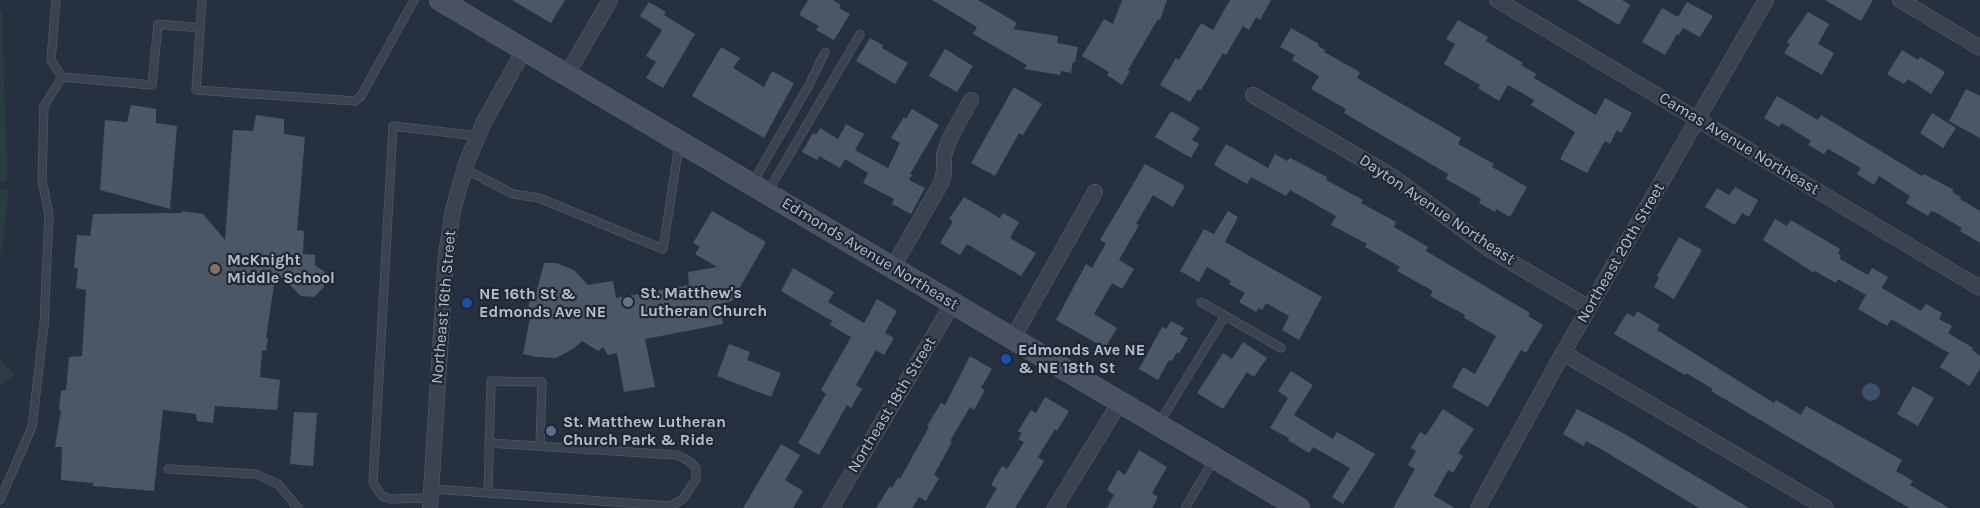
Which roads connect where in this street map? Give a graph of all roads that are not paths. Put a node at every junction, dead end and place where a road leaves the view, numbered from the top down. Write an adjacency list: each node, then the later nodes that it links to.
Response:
1 (56, 0): 14 (lane)
2 (202, 0): 9 (lane)
3 (414, 0): 9 (lane)
4 (440, 0): 12 (street, Edmonds Avenue Northeast)
5 (610, 0): 15 (street)
6 (1497, 0): 18 (street, Camas Avenue Northeast)
7 (1767, 0): 18 (street, Northeast 20th Street)
8 (1900, 0): 11 (street)
9 (200, 28): 14 (lane)
10 (860, 34): 22 (lane)
11 (1980, 48)
12 (524, 50): 15 (street, Edmonds Avenue Northeast); 19 (street, Northeast 16th Street)
13 (825, 52): 22 (lane)
14 (62, 76): 41 (lane)
15 (567, 76): 20 (street, Edmonds Avenue Northeast)
16 (1253, 95): 28 (street, Dayton Avenue Northeast)
17 (971, 100): 24 (street)
18 (1698, 120): 25 (street, Camas Avenue Northeast); 28 (street, Northeast 20th Street)
19 (478, 136): 21 (street, Northeast 16th Street); 40 (lane)
20 (679, 142): 21 (lane); 22 (street, Edmonds Avenue Northeast)
21 (465, 169): 40 (street, Northeast 16th Street)
22 (760, 189): 24 (street, Edmonds Avenue Northeast)
23 (1095, 192): 30 (street)
24 (893, 267): 27 (street, Edmonds Avenue Northeast)
25 (1980, 288)
26 (1202, 302): 29 (lane)
27 (953, 303): 30 (street, Edmonds Avenue Northeast); 43 (street, Northeast 18th Street)
28 (1589, 308): 32 (street, Northeast 20th Street)
29 (1225, 316): 31 (lane); 34 (lane)
30 (1013, 338): 33 (street, Edmonds Avenue Northeast)
31 (1281, 348)
32 (1563, 353): 47 (street, Northeast 20th Street); 48 (street)
33 (1120, 402): 34 (street, Edmonds Avenue Northeast); 44 (street)
34 (1158, 424): 37 (street, Edmonds Avenue Northeast)
35 (489, 443): 36 (lane); 36 (lane); 39 (lane)
36 (540, 446): 39 (lane)
37 (1215, 458): 45 (lane); 46 (street, Edmonds Avenue Northeast)
38 (168, 469): 42 (lane)
39 (488, 493): 40 (lane)
40 (431, 498)
41 (0, 500)
42 (298, 508)
43 (831, 508)
44 (1055, 508)
45 (1185, 508)
46 (1299, 508)
47 (1478, 508)
48 (1826, 508)

